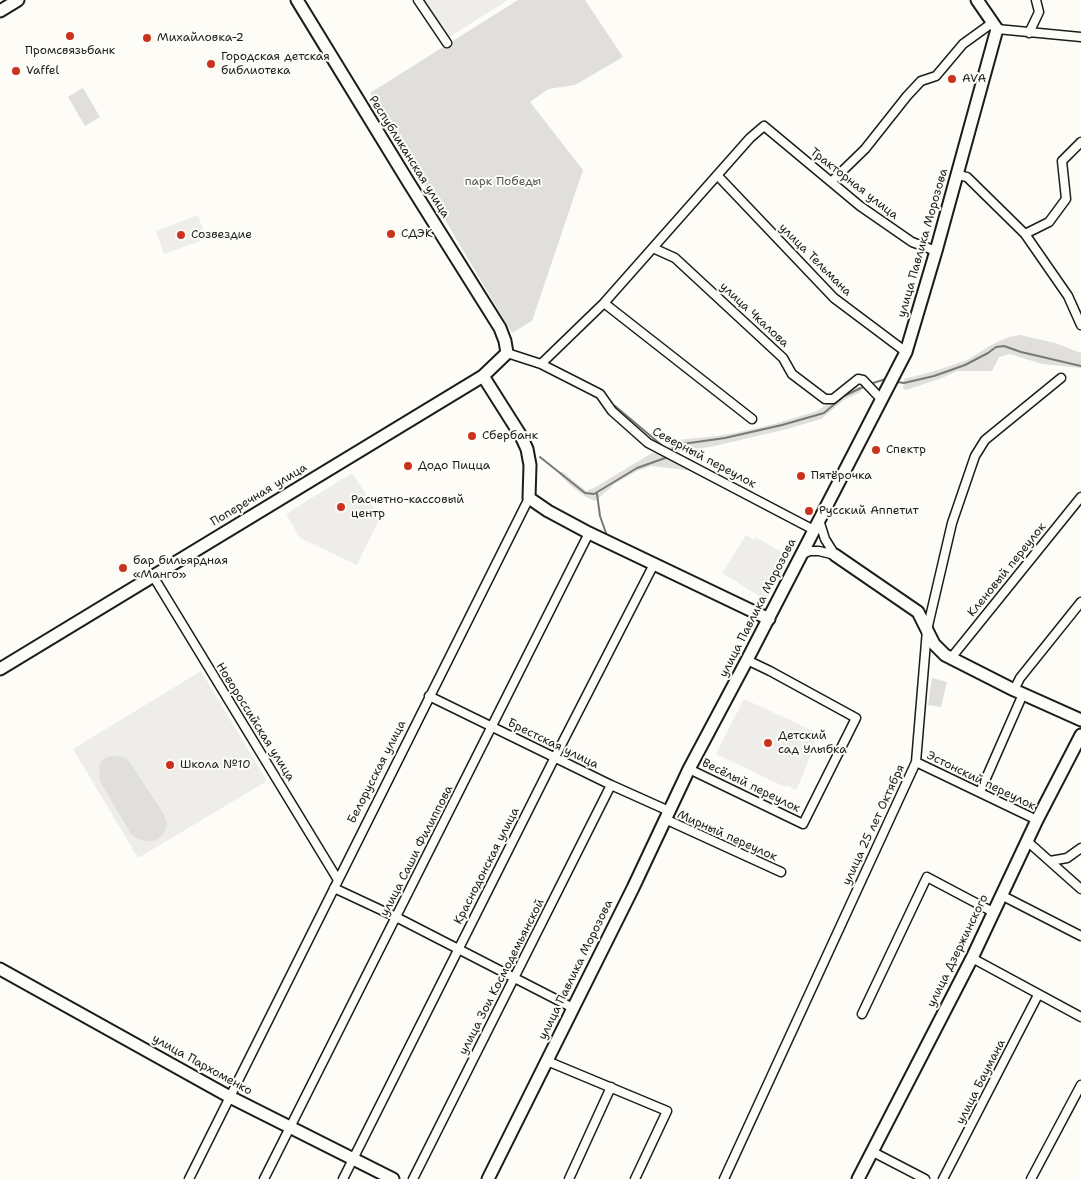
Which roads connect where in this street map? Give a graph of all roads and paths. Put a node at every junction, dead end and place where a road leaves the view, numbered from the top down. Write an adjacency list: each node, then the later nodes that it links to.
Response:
1 (18, 0): 6 (street)
2 (296, 0): 21 (street, Республиканская улица)
3 (418, 0): 10 (street)
4 (977, 0): 7 (street)
5 (1036, 0): 8 (street)
6 (1, 7)
7 (994, 26): 8 (street); 12 (street, улица Павлика Морозова); 14 (street)
8 (1029, 33): 9 (street)
9 (1081, 37)
10 (447, 43)
11 (1081, 142): 15 (street)
12 (958, 175): 15 (street); 17 (street, улица Павлика Морозова)
13 (717, 176): 14 (street, Тракторная улица); 16 (street); 20 (street, улица Тельмана)
14 (831, 182): 17 (street, Тракторная улица)
15 (1025, 234): 19 (street)
16 (653, 248): 18 (street); 25 (street, улица Чкалова)
17 (936, 251): 20 (street, улица Павлика Морозова)
18 (604, 303): 22 (street); 26 (street)
19 (1081, 324)
20 (906, 352): 25 (street, улица Павлика Морозова)
21 (507, 353): 22 (street, Северный переулок); 23 (street, Поперечная улица)
22 (541, 364): 29 (street, Северный переулок)
23 (483, 376): 28 (street, Белорусская улица); 34 (street, Поперечная улица)
24 (1061, 378): 37 (street, улица 25 лет Октября)
25 (881, 399): 29 (street, улица Павлика Морозова)
26 (752, 419)
27 (1081, 497): 38 (street, Кленовый переулок)
28 (528, 498): 30 (street); 42 (street, Белорусская улица)
29 (817, 525): 31 (street, улица Павлика Морозова); 32 (street)
30 (589, 533): 33 (street); 44 (street, улица Саши Филиппова)
31 (802, 554): 32 (street); 36 (street, улица Павлика Морозова)
32 (835, 555): 37 (street)
33 (654, 564): 36 (street); 46 (street, Краснодонская улица)
34 (153, 576): 40 (street, Поперечная улица); 57 (street, Новороссийская улица)
35 (1081, 602): 41 (street)
36 (768, 619): 39 (street, улица Павлика Морозова)
37 (927, 630): 38 (street); 47 (street, улица 25 лет Октября)
38 (951, 658): 41 (street)
39 (747, 660): 48 (street, улица Павлика Морозова); 48 (street, Весёлый переулок)
40 (0, 669)
41 (1018, 692): 43 (street); 50 (street)
42 (429, 696): 44 (street, Брестская улица); 57 (street, Белорусская улица)
43 (1081, 720)
44 (492, 727): 46 (street, Брестская улица); 61 (street, улица Саши Филиппова)
45 (1081, 734): 52 (street, улица Дзержинского)
46 (554, 757): 49 (street, Брестская улица); 63 (street, Краснодонская улица)
47 (916, 762): 50 (street, Эстонский переулок); 86 (street, улица 25 лет Октября)
48 (689, 769): 51 (street, улица Павлика Морозова)
49 (611, 785): 51 (street, Брестская улица); 66 (street, улица Зои Космодемьянской)
50 (980, 792): 52 (street, Эстонский переулок)
51 (667, 815): 56 (street, Мирный переулок); 68 (street, улица Павлика Морозова)
52 (1037, 820): 53 (street, улица Дзержинского)
53 (1027, 841): 55 (street); 59 (street, улица Дзержинского)
54 (1081, 848): 55 (street)
55 (1050, 861): 58 (street)
56 (781, 872)
57 (336, 884): 61 (street); 74 (street, Белорусская улица)
58 (1081, 889)
59 (1001, 895): 60 (street, улица Дзержинского); 62 (street)
60 (993, 912): 64 (street, улица Дзержинского); 69 (street)
61 (396, 917): 63 (street); 75 (street, улица Саши Филиппова)
62 (1081, 936)
63 (458, 949): 66 (street); 77 (street, Краснодонская улица)
64 (972, 958): 67 (street); 76 (street, улица Дзержинского)
65 (1, 973): 74 (street, улица Пархоменко)
66 (514, 978): 68 (street); 82 (street, улица Зои Космодемьянской)
67 (1038, 995): 70 (street); 89 (street, улица Баумана)
68 (574, 1008): 71 (street, улица Павлика Морозова)
69 (862, 1014)
70 (1081, 1017)
71 (547, 1061): 73 (street); 83 (street, улица Павлика Морозова)
72 (1081, 1085): 90 (street)
73 (611, 1087): 84 (street); 85 (street)
74 (230, 1097): 75 (street, улица Пархоменко); 78 (street, Белорусская улица)
75 (289, 1127): 77 (street, улица Пархоменко); 79 (street, улица Саши Филиппова)
76 (872, 1152): 87 (street, улица Дзержинского); 88 (street)
77 (353, 1159): 80 (street, Краснодонская улица); 81 (street, улица Пархоменко)
78 (189, 1179)
79 (264, 1179)
80 (343, 1179)
81 (393, 1179)
82 (412, 1179)
83 (488, 1179)
84 (569, 1179)
85 (635, 1179)
86 (724, 1179)
87 (858, 1179)
88 (925, 1179)
89 (943, 1179)
90 (1031, 1179)

